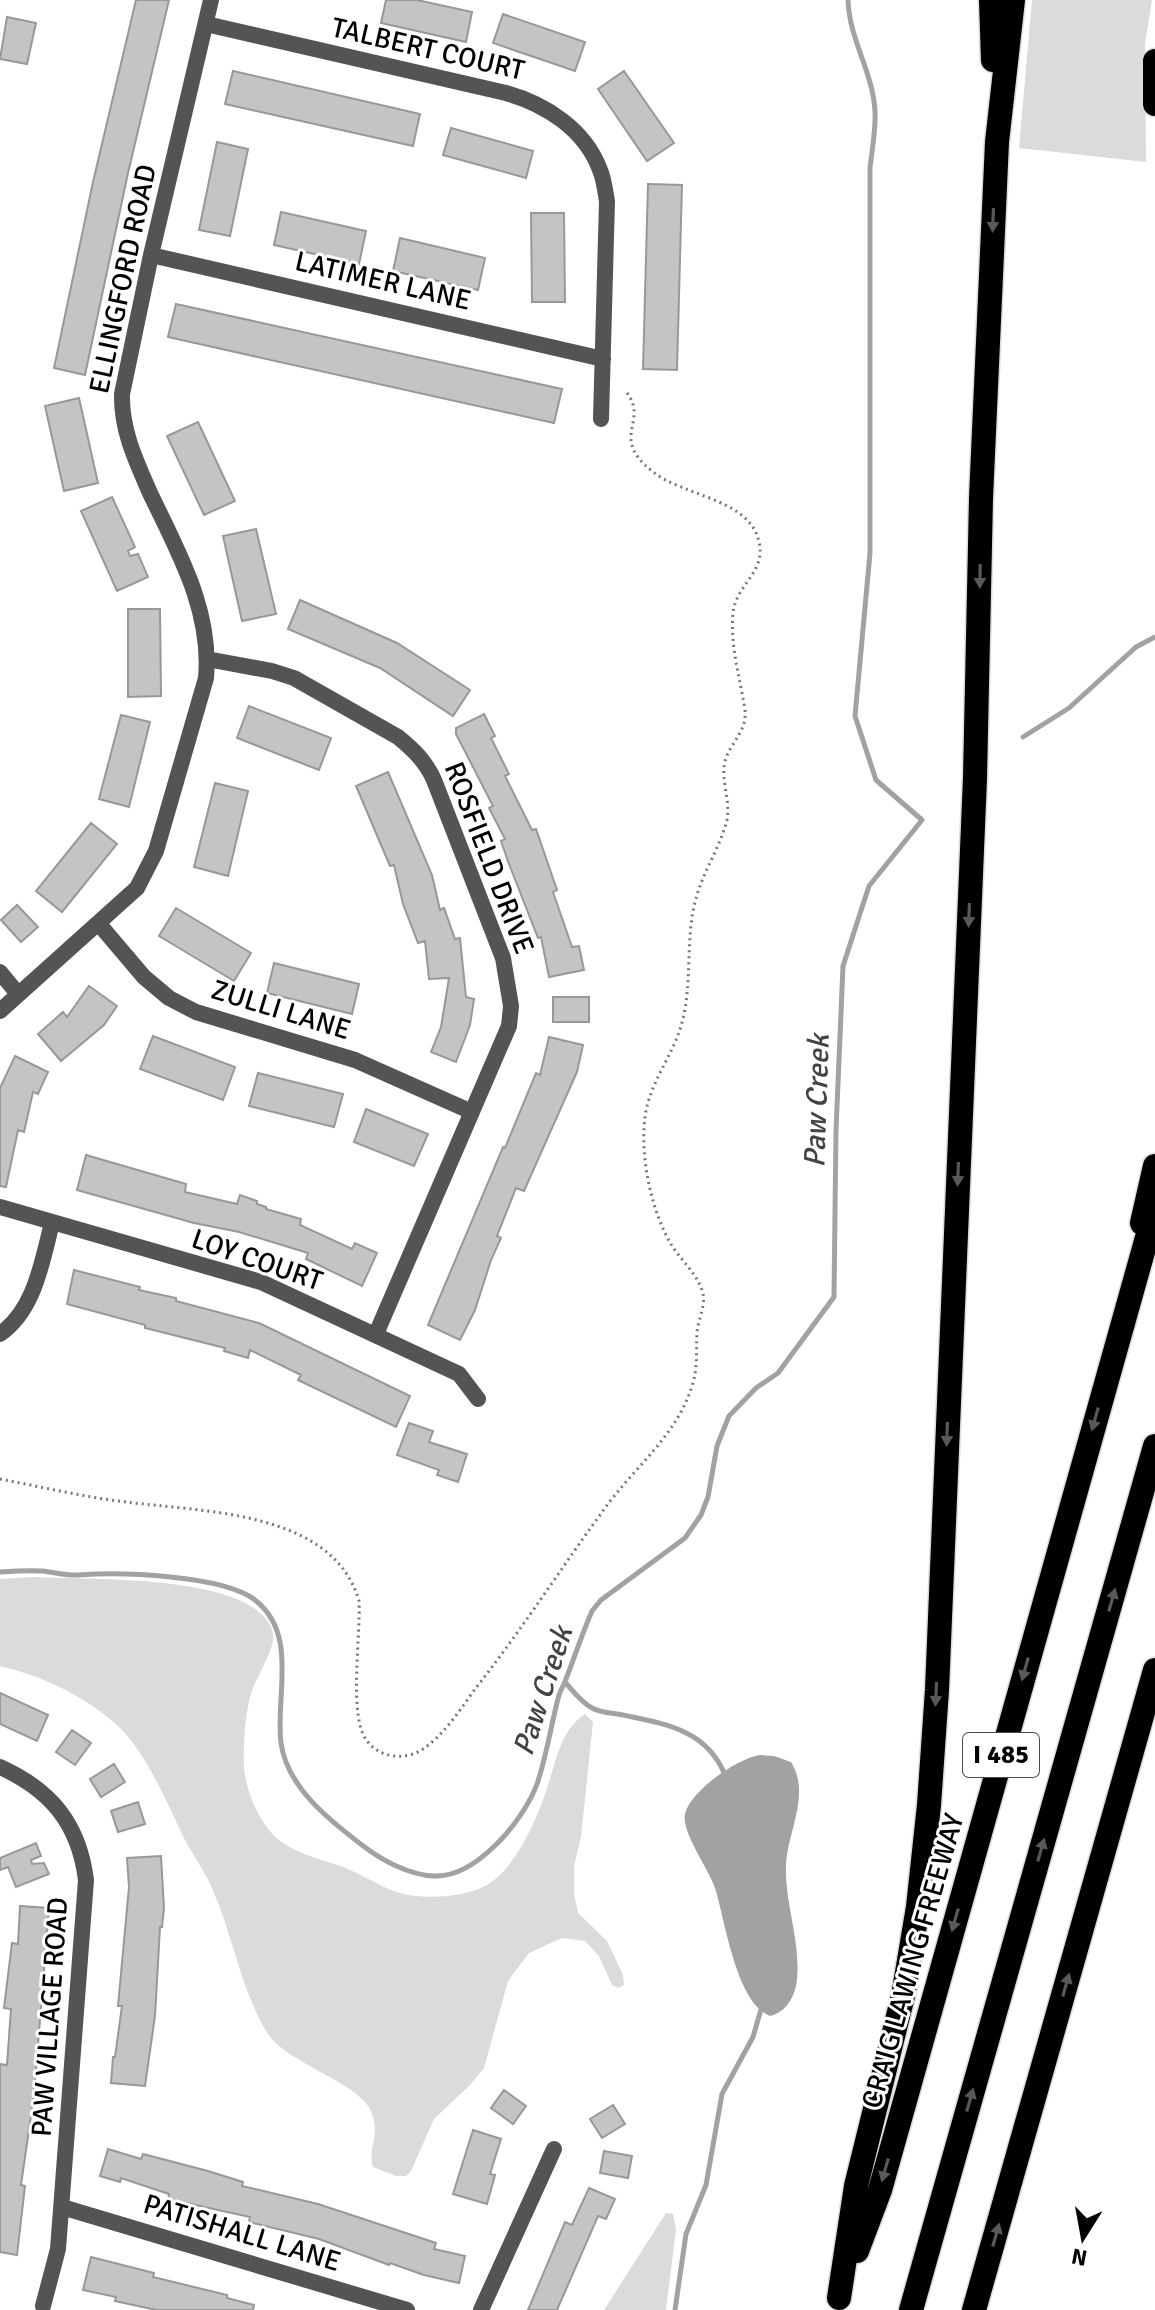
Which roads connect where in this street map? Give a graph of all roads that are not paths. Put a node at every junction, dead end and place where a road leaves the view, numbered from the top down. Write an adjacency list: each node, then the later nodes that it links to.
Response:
1 (211, 0): 4 (street, ELLINGFORD ROAD)
2 (991, 0): 7 (highway)
3 (1013, 0): 7 (highway)
4 (206, 24): 8 (street, ELLINGFORD ROAD); 9 (street, TALBERT COURT)
5 (1155, 61): 6 (highway)
6 (1155, 104)
7 (997, 142): 32 (highway, one-way to 32)
8 (151, 255): 9 (street, LATIMER LANE); 11 (street, ELLINGFORD ROAD)
9 (603, 359): 10 (street, TALBERT COURT)
10 (601, 419)
11 (207, 659): 12 (street, ELLINGFORD ROAD); 16 (street, ROSFIELD DRIVE)
12 (99, 924): 14 (street, ELLINGFORD ROAD); 16 (street, ZULLI LANE)
13 (0, 972): 14 (street)
14 (18, 994): 15 (street, ELLINGFORD ROAD)
15 (0, 1011)
16 (472, 1112): 22 (street, ROSFIELD DRIVE)
17 (1155, 1166): 23 (highway)
18 (0, 1207): 20 (street, LOY COURT)
19 (1155, 1209): 23 (highway, CRAIG LAWING FREEWAY / I 485)
20 (52, 1223): 21 (street); 22 (street, LOY COURT)
21 (0, 1334)
22 (376, 1334): 24 (street, LOY COURT)
23 (1109, 1369): 32 (highway, CRAIG LAWING FREEWAY / I 485, one-way to 32)
24 (478, 1399)
25 (1155, 1446): 36 (highway, I 485, one-way to 25)
26 (1155, 1670): 29 (highway)
27 (1155, 1733): 29 (highway)
28 (0, 1767): 31 (street, PAW VILLAGE ROAD)
29 (1098, 1871): 37 (highway, one-way to 29)
30 (554, 2149): 35 (street)
31 (62, 2207): 33 (street, PAW VILLAGE ROAD); 34 (street, PATISHALL LANE)
32 (838, 2304)
33 (43, 2306)
34 (407, 2310)
35 (481, 2310)
36 (911, 2310)
37 (974, 2310)

